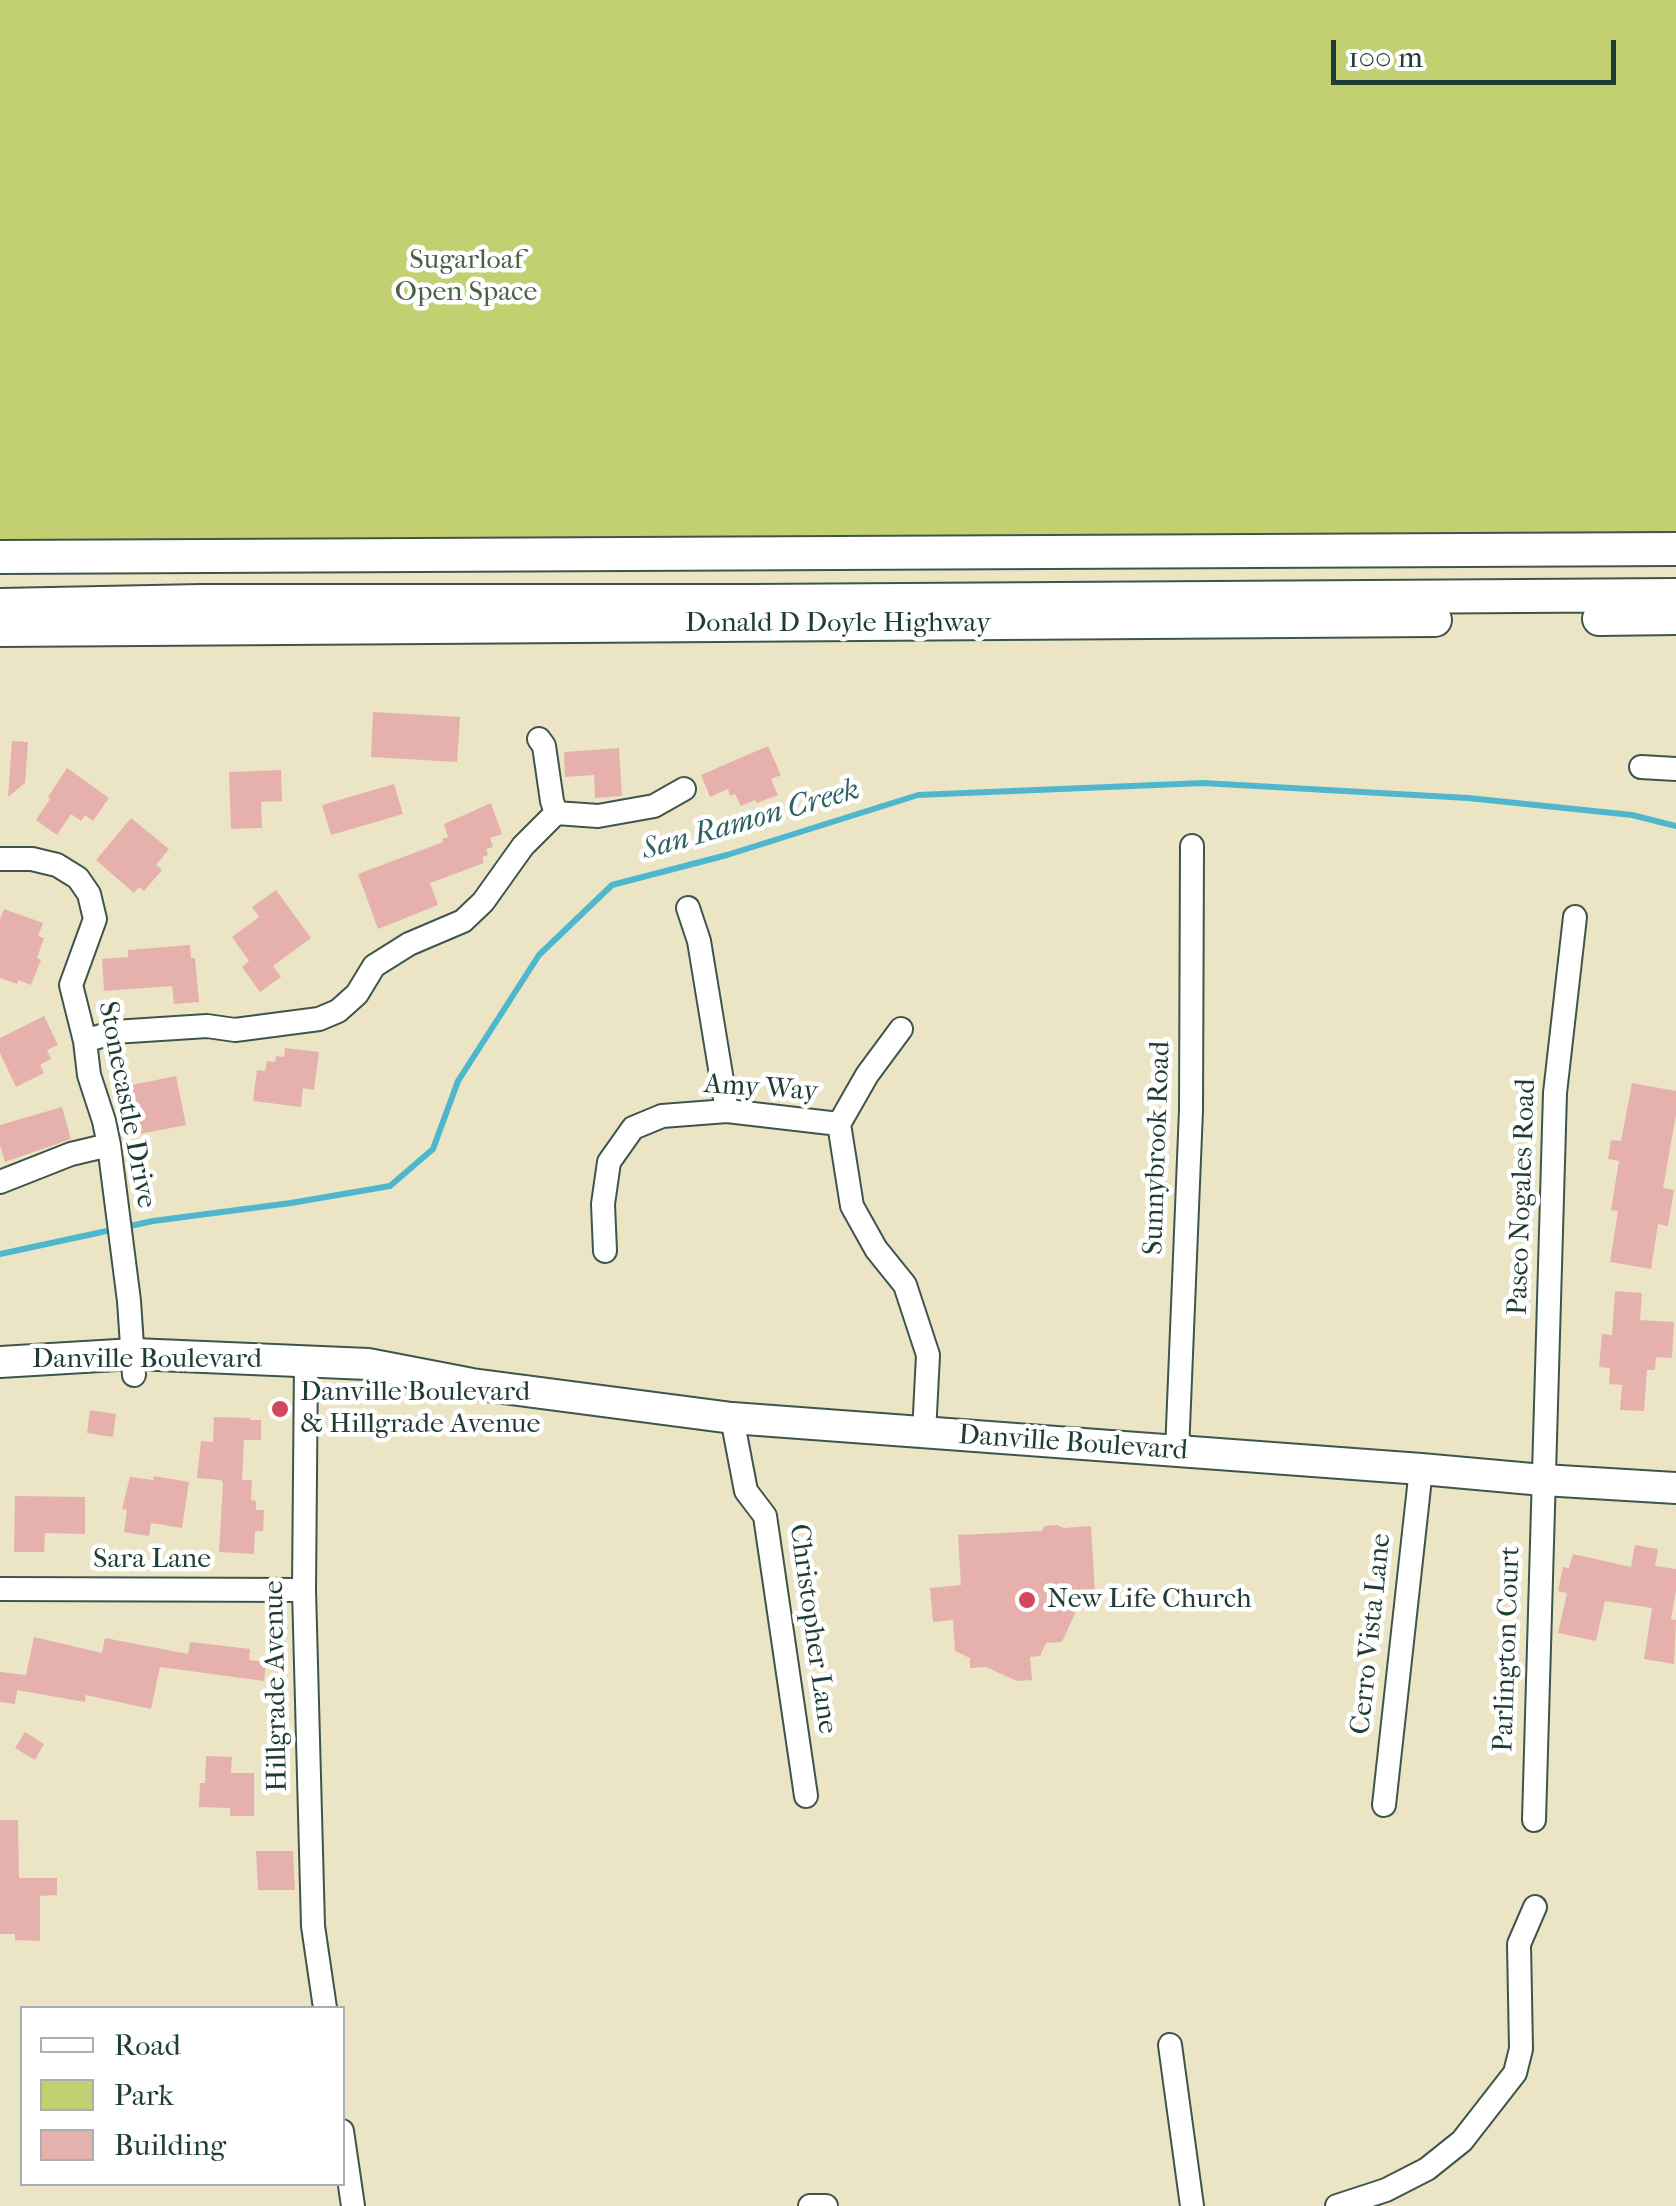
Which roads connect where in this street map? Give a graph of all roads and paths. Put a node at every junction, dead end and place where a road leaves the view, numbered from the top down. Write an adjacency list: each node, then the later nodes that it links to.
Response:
1 (1676, 550): 2 (highway)
2 (0, 558)
3 (1676, 595): 4 (highway)
4 (0, 606)
5 (1676, 618): 6 (highway, Donald D Doyle Highway)
6 (0, 630)
7 (539, 738): 11 (street)
8 (1641, 767): 9 (street)
9 (1676, 769)
10 (684, 790): 11 (street)
11 (556, 813): 17 (street)
12 (1192, 846): 29 (street, Sunnybrook Road)
13 (0, 859): 17 (street, Stonecastle Drive)
14 (688, 908): 18 (street)
15 (1576, 917): 31 (street, Paseo Nogales Road)
16 (901, 1029): 19 (street)
17 (86, 1041): 20 (street, Stonecastle Drive)
18 (726, 1111): 19 (street, Amy Way); 22 (street, Amy Way)
19 (838, 1124): 28 (street)
20 (108, 1145): 21 (street); 24 (street, Stonecastle Drive)
21 (0, 1182)
22 (605, 1251)
23 (0, 1362): 24 (main road, Danville Boulevard)
24 (134, 1364): 25 (main road, Danville Boulevard); 26 (main road, Danville Boulevard)
25 (306, 1369): 27 (main road, Danville Boulevard); 34 (street, Hillgrade Avenue)
26 (0, 1371)
27 (732, 1418): 28 (main road, Danville Boulevard); 35 (street, Christopher Lane)
28 (924, 1434): 29 (main road, Danville Boulevard)
29 (1177, 1452): 30 (main road, Danville Boulevard)
30 (1420, 1469): 31 (main road, Danville Boulevard); 36 (street, Cerro Vista Lane)
31 (1542, 1480): 32 (main road, Danville Boulevard); 37 (street, Parlington Court)
32 (1676, 1488)
33 (0, 1589): 34 (street, Sara Lane)
34 (304, 1590): 39 (street, Hillgrade Avenue)
35 (806, 1796)
36 (1384, 1805)
37 (1534, 1820)
38 (1535, 1907): 46 (street)
39 (325, 2006)
40 (1170, 2045): 45 (street)
41 (345, 2152): 42 (street)
42 (353, 2206)
43 (810, 2206): 44 (street)
44 (826, 2206)
45 (1192, 2206)
46 (1337, 2206)

